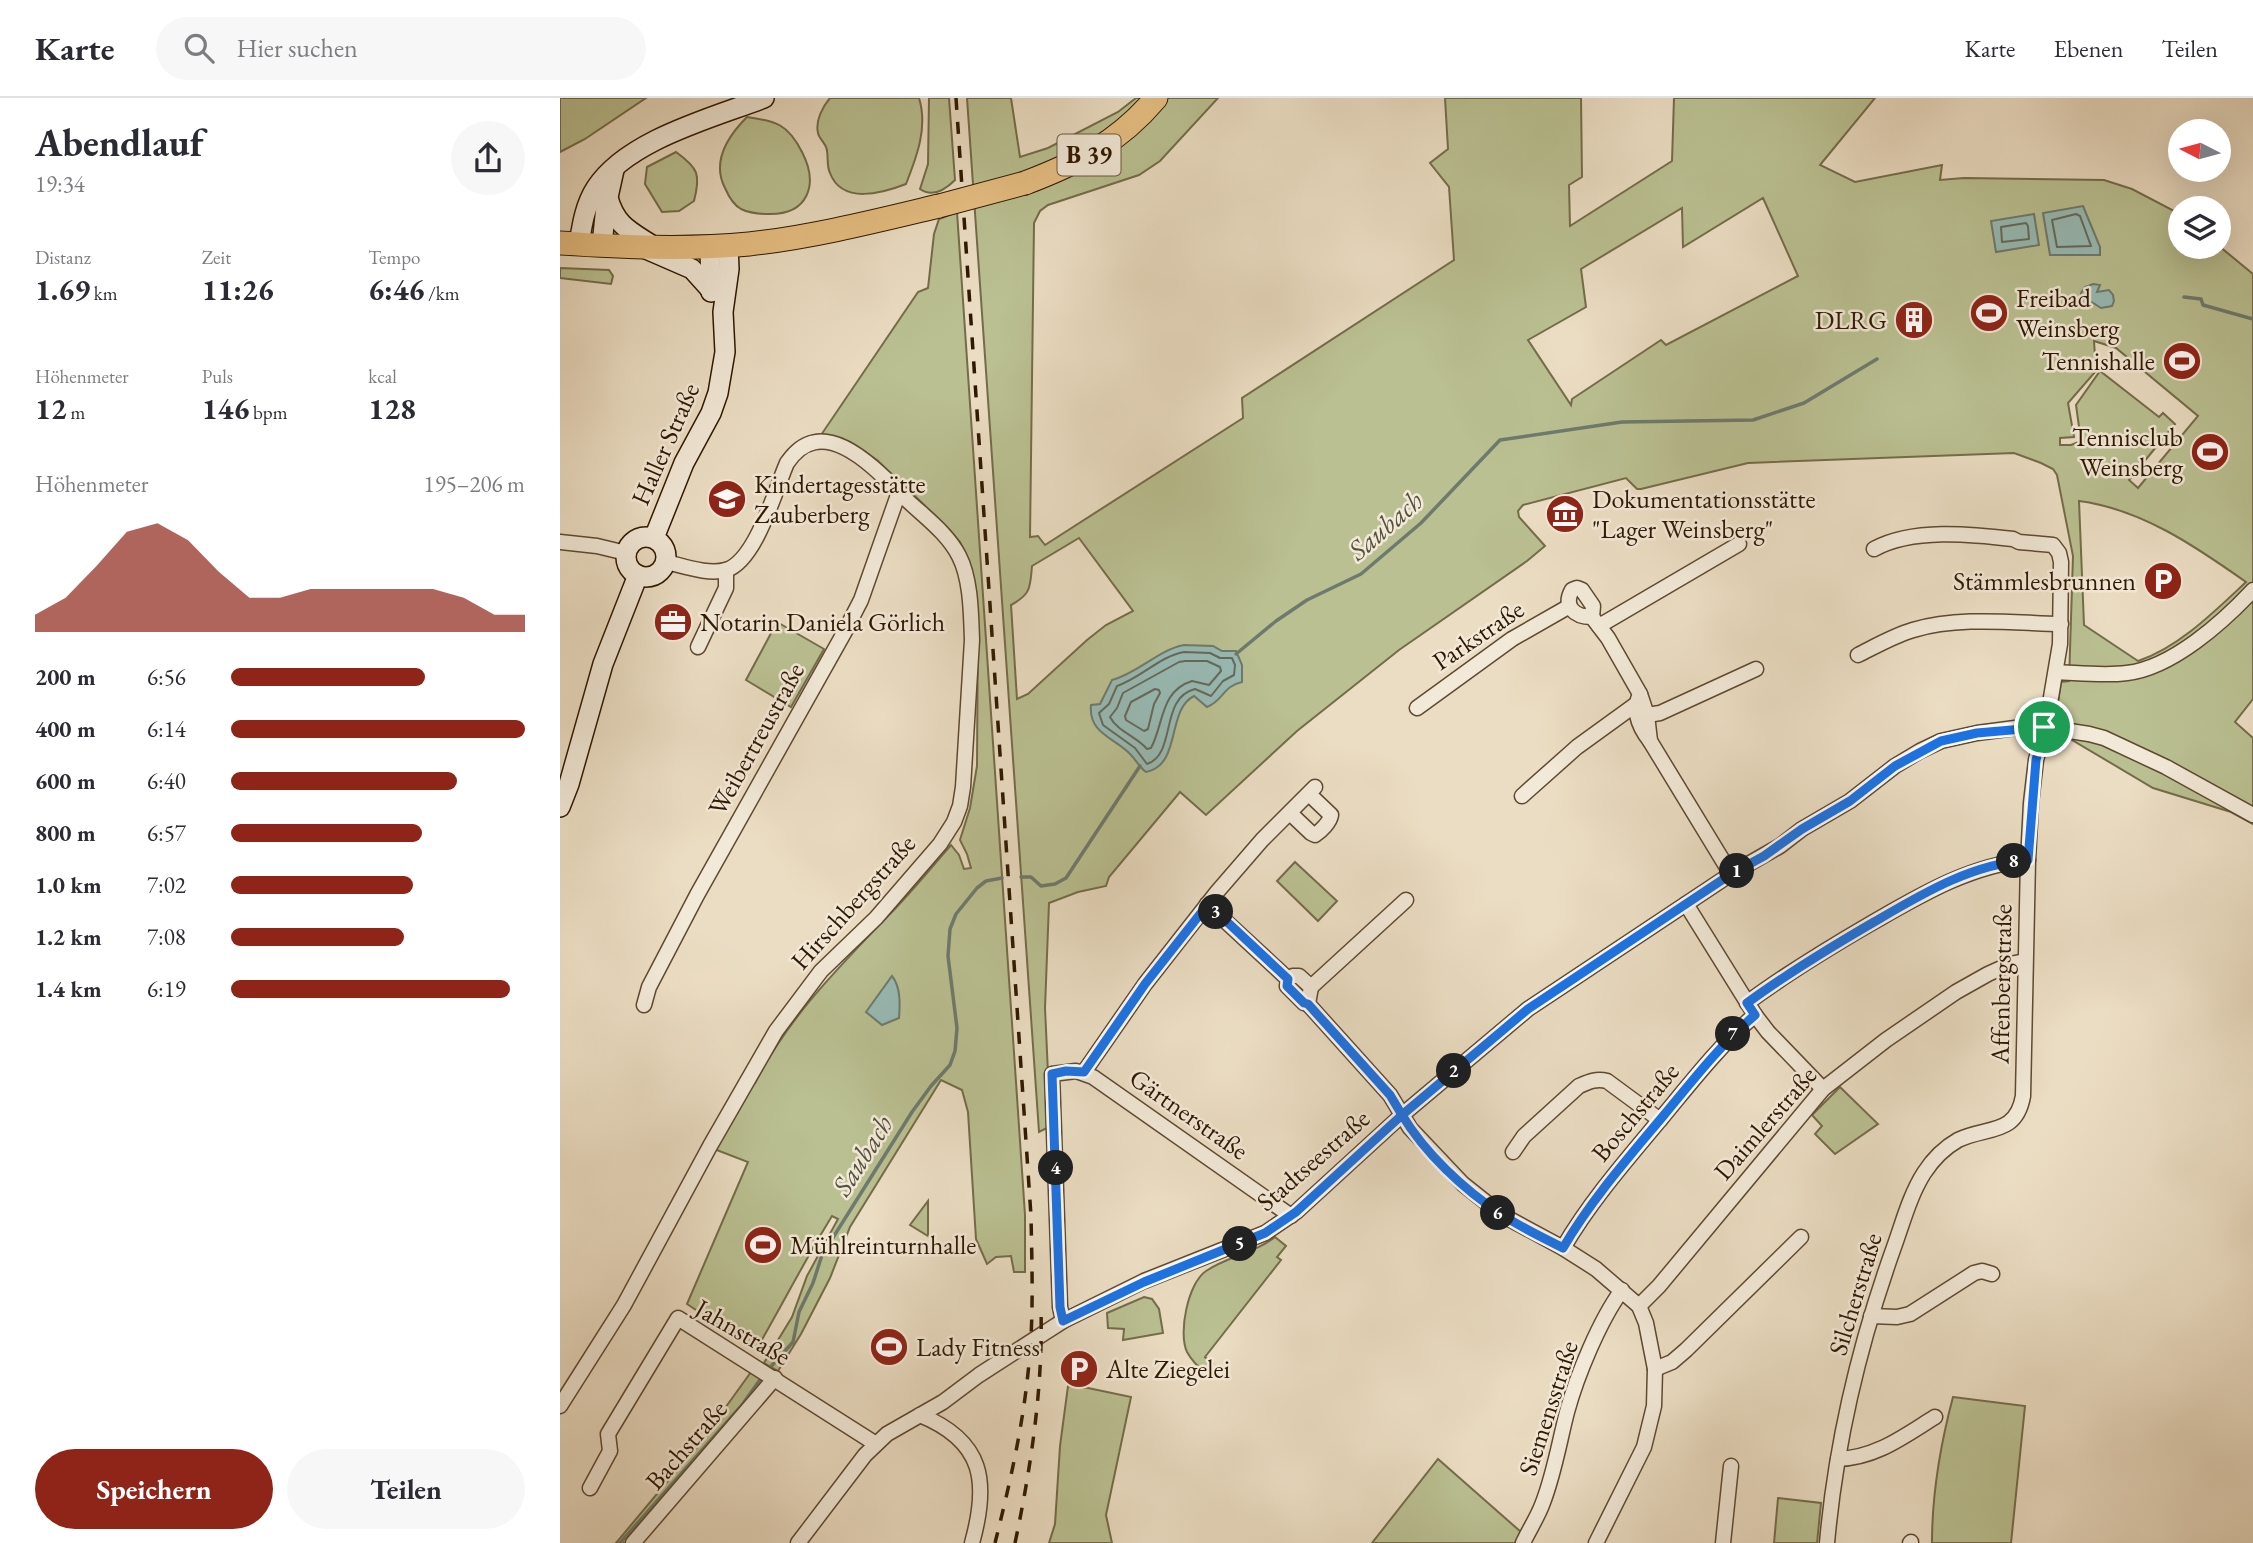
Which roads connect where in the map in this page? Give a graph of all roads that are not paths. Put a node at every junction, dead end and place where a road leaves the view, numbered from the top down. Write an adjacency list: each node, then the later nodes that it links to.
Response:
1 (764, 98): 3 (street)
2 (1156, 98): 8 (main road, B 39, bridge)
3 (614, 169): 4 (street); 5 (street)
4 (607, 197): 6 (street); 7 (street, Haller Straße)
5 (570, 244): 6 (main road, B 39)
6 (603, 245): 7 (main road, B 39)
7 (645, 246): 8 (main road, B 39); 9 (street, Haller Straße)
8 (719, 246): 9 (street, Haller Straße); 10 (street, Haller Straße)
9 (710, 289): 10 (street, Haller Straße)
10 (724, 329): 12 (street, Haller Straße)
11 (899, 492): 18 (street, Hirschbergstraße); 46 (street, Weibertreustraße); 65 (street, Hirschbergstraße)
12 (654, 538): 16 (street); 17 (street)
13 (560, 542): 16 (street)
14 (1739, 544): 22 (street)
15 (1874, 549): 23 (street, Affenbergstraße)
16 (626, 553): 19 (street)
17 (666, 562): 18 (street); 19 (street)
18 (726, 570): 24 (street)
19 (638, 575): 34 (street)
20 (2253, 590): 27 (street)
21 (1568, 607): 22 (street); 22 (street, Parkstraße); 29 (street, Parkstraße)
22 (1595, 622): 28 (street)
23 (2061, 624): 25 (street); 27 (street, Affenbergstraße)
24 (698, 647)
25 (1858, 655)
26 (1756, 669): 30 (street)
27 (2056, 672): 31 (street, Affenbergstraße)
28 (1638, 699): 30 (street); 32 (street); 33 (street)
29 (1417, 708)
30 (1647, 715): 32 (street)
31 (2044, 727): 36 (street, Stadtseestraße); 37 (street, Affenbergstraße); 38 (street, Stadtseestraße)
32 (1650, 741): 38 (street)
33 (1522, 796)
34 (560, 807)
35 (1290, 813): 35 (street); 40 (street)
36 (2253, 815)
37 (2028, 860): 42 (street, Affenbergstraße); 47 (street, Boschstraße)
38 (1731, 874): 41 (street, Stadtseestraße)
39 (1406, 900): 44 (street)
40 (1208, 904): 43 (street); 48 (street)
41 (1686, 904): 47 (street); 50 (street, Stadtseestraße)
42 (2025, 961): 49 (street, Daimlerstraße); 51 (street, Affenbergstraße)
43 (1288, 979): 44 (street); 45 (street)
44 (1311, 987): 45 (street)
45 (1308, 1004): 50 (street)
46 (644, 1005)
47 (1751, 1009): 49 (street); 52 (street, Boschstraße)
48 (1084, 1072): 54 (street, Gärtnerstraße); 61 (street)
49 (1823, 1089): 59 (street, Daimlerstraße)
50 (1402, 1115): 54 (street, Stadtseestraße); 56 (street)
51 (2017, 1117): 60 (street, Silcherstraße)
52 (1660, 1120): 53 (street); 56 (street, Boschstraße)
53 (1513, 1152)
54 (1291, 1216): 61 (street, Stadtseestraße)
55 (1801, 1237): 62 (street)
56 (1563, 1248): 58 (street)
57 (1992, 1274): 60 (street)
58 (1622, 1290): 59 (street); 77 (street, Siemensstraße)
59 (1639, 1306): 62 (street)
60 (1871, 1316): 70 (street, Silcherstraße)
61 (1063, 1321): 64 (street, Stadtseestraße)
62 (1655, 1369): 73 (street)
63 (769, 1374): 69 (street, Jahnstraße); 72 (street, Jahnstraße); 74 (street, Bachstraße)
64 (943, 1402): 66 (street, Stadtseestraße); 68 (street)
65 (560, 1406)
66 (919, 1415): 68 (street); 69 (street, Stadtseestraße)
67 (1935, 1417): 70 (street)
68 (951, 1432): 76 (street)
69 (876, 1444): 75 (street, Stadtseestraße)
70 (1838, 1458): 79 (street, Silcherstraße)
71 (1731, 1466): 78 (street)
72 (590, 1489)
73 (1602, 1540)
74 (633, 1543)
75 (798, 1543)
76 (972, 1543)
77 (1523, 1543)
78 (1723, 1543)
79 (1827, 1543)

